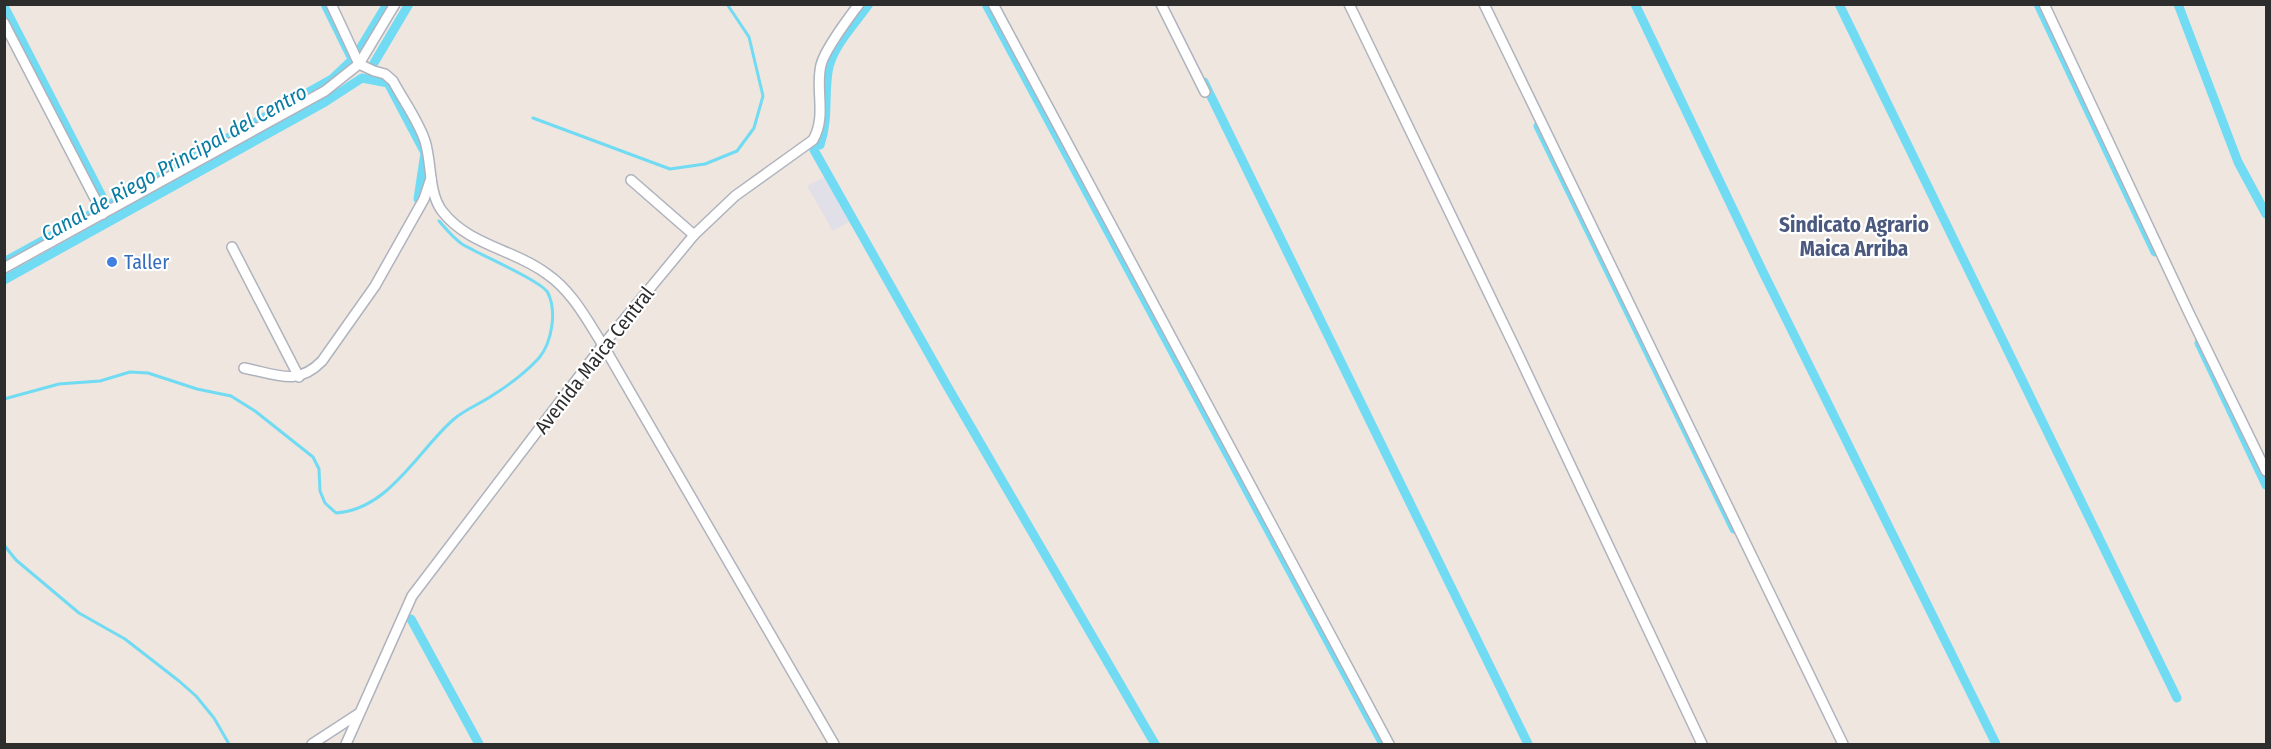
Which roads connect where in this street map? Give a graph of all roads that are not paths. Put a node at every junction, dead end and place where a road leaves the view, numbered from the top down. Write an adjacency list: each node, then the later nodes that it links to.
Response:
1 (331, 4): 10 (street)
2 (396, 4): 10 (street)
3 (859, 4): 15 (street, Avenida Maica Central)
4 (993, 4): 26 (street)
5 (1161, 4): 11 (street)
6 (1350, 4): 27 (street)
7 (1484, 4): 28 (street)
8 (2044, 4): 21 (street)
9 (4, 23): 14 (street)
10 (359, 64): 12 (street); 14 (street)
11 (1205, 92)
12 (432, 176): 18 (street); 20 (street)
13 (631, 180): 15 (street)
14 (103, 214): 17 (street)
15 (694, 235): 18 (street, Avenida Maica Central)
16 (232, 247): 20 (street)
17 (4, 268)
18 (603, 345): 22 (street, Avenida Maica Central); 25 (street)
19 (244, 368): 20 (street)
20 (299, 377)
21 (2266, 471)
22 (358, 714): 23 (street); 24 (street, Avenida Maica Central)
23 (312, 744)
24 (346, 744)
25 (834, 744)
26 (1389, 744)
27 (1702, 744)
28 (1844, 744)

